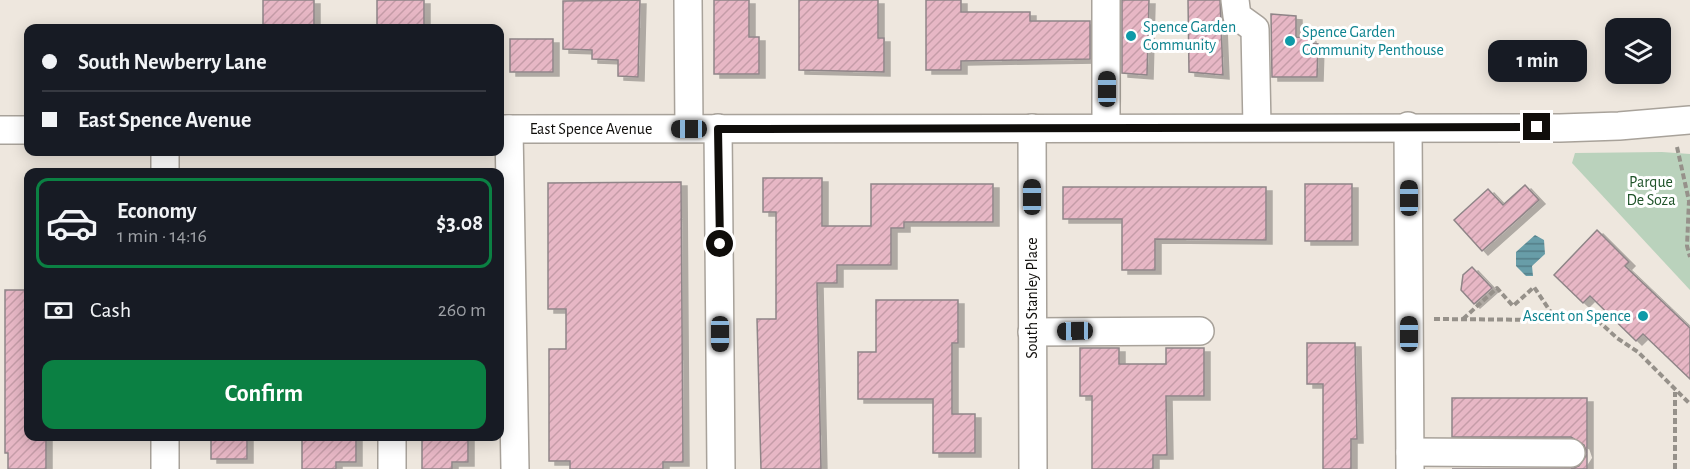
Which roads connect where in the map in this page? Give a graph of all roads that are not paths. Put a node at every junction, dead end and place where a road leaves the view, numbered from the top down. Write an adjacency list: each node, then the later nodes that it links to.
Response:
1 (688, 0): 10 (street)
2 (1106, 0): 6 (street)
3 (1235, 0): 7 (street)
4 (1683, 121): 5 (street, East Spence Avenue)
5 (1408, 126): 7 (street, East Spence Avenue); 20 (street)
6 (1107, 127): 7 (street, East Spence Avenue); 8 (street, East Spence Avenue)
7 (1257, 127)
8 (1032, 128): 11 (street, East Spence Avenue); 15 (street, South Stanley Place)
9 (504, 129): 10 (street, East Spence Avenue); 16 (street)
10 (689, 129): 11 (street, East Spence Avenue)
11 (718, 129): 24 (street)
12 (0, 130): 13 (street)
13 (24, 130)
14 (1200, 331): 15 (street)
15 (1032, 332): 25 (street, South Stanley Place)
16 (507, 355): 23 (street)
17 (165, 441): 21 (street)
18 (392, 441): 22 (street)
19 (1571, 453): 20 (street)
20 (1410, 461)
21 (165, 469)
22 (392, 469)
23 (515, 469)
24 (721, 469)
25 (1033, 469)

